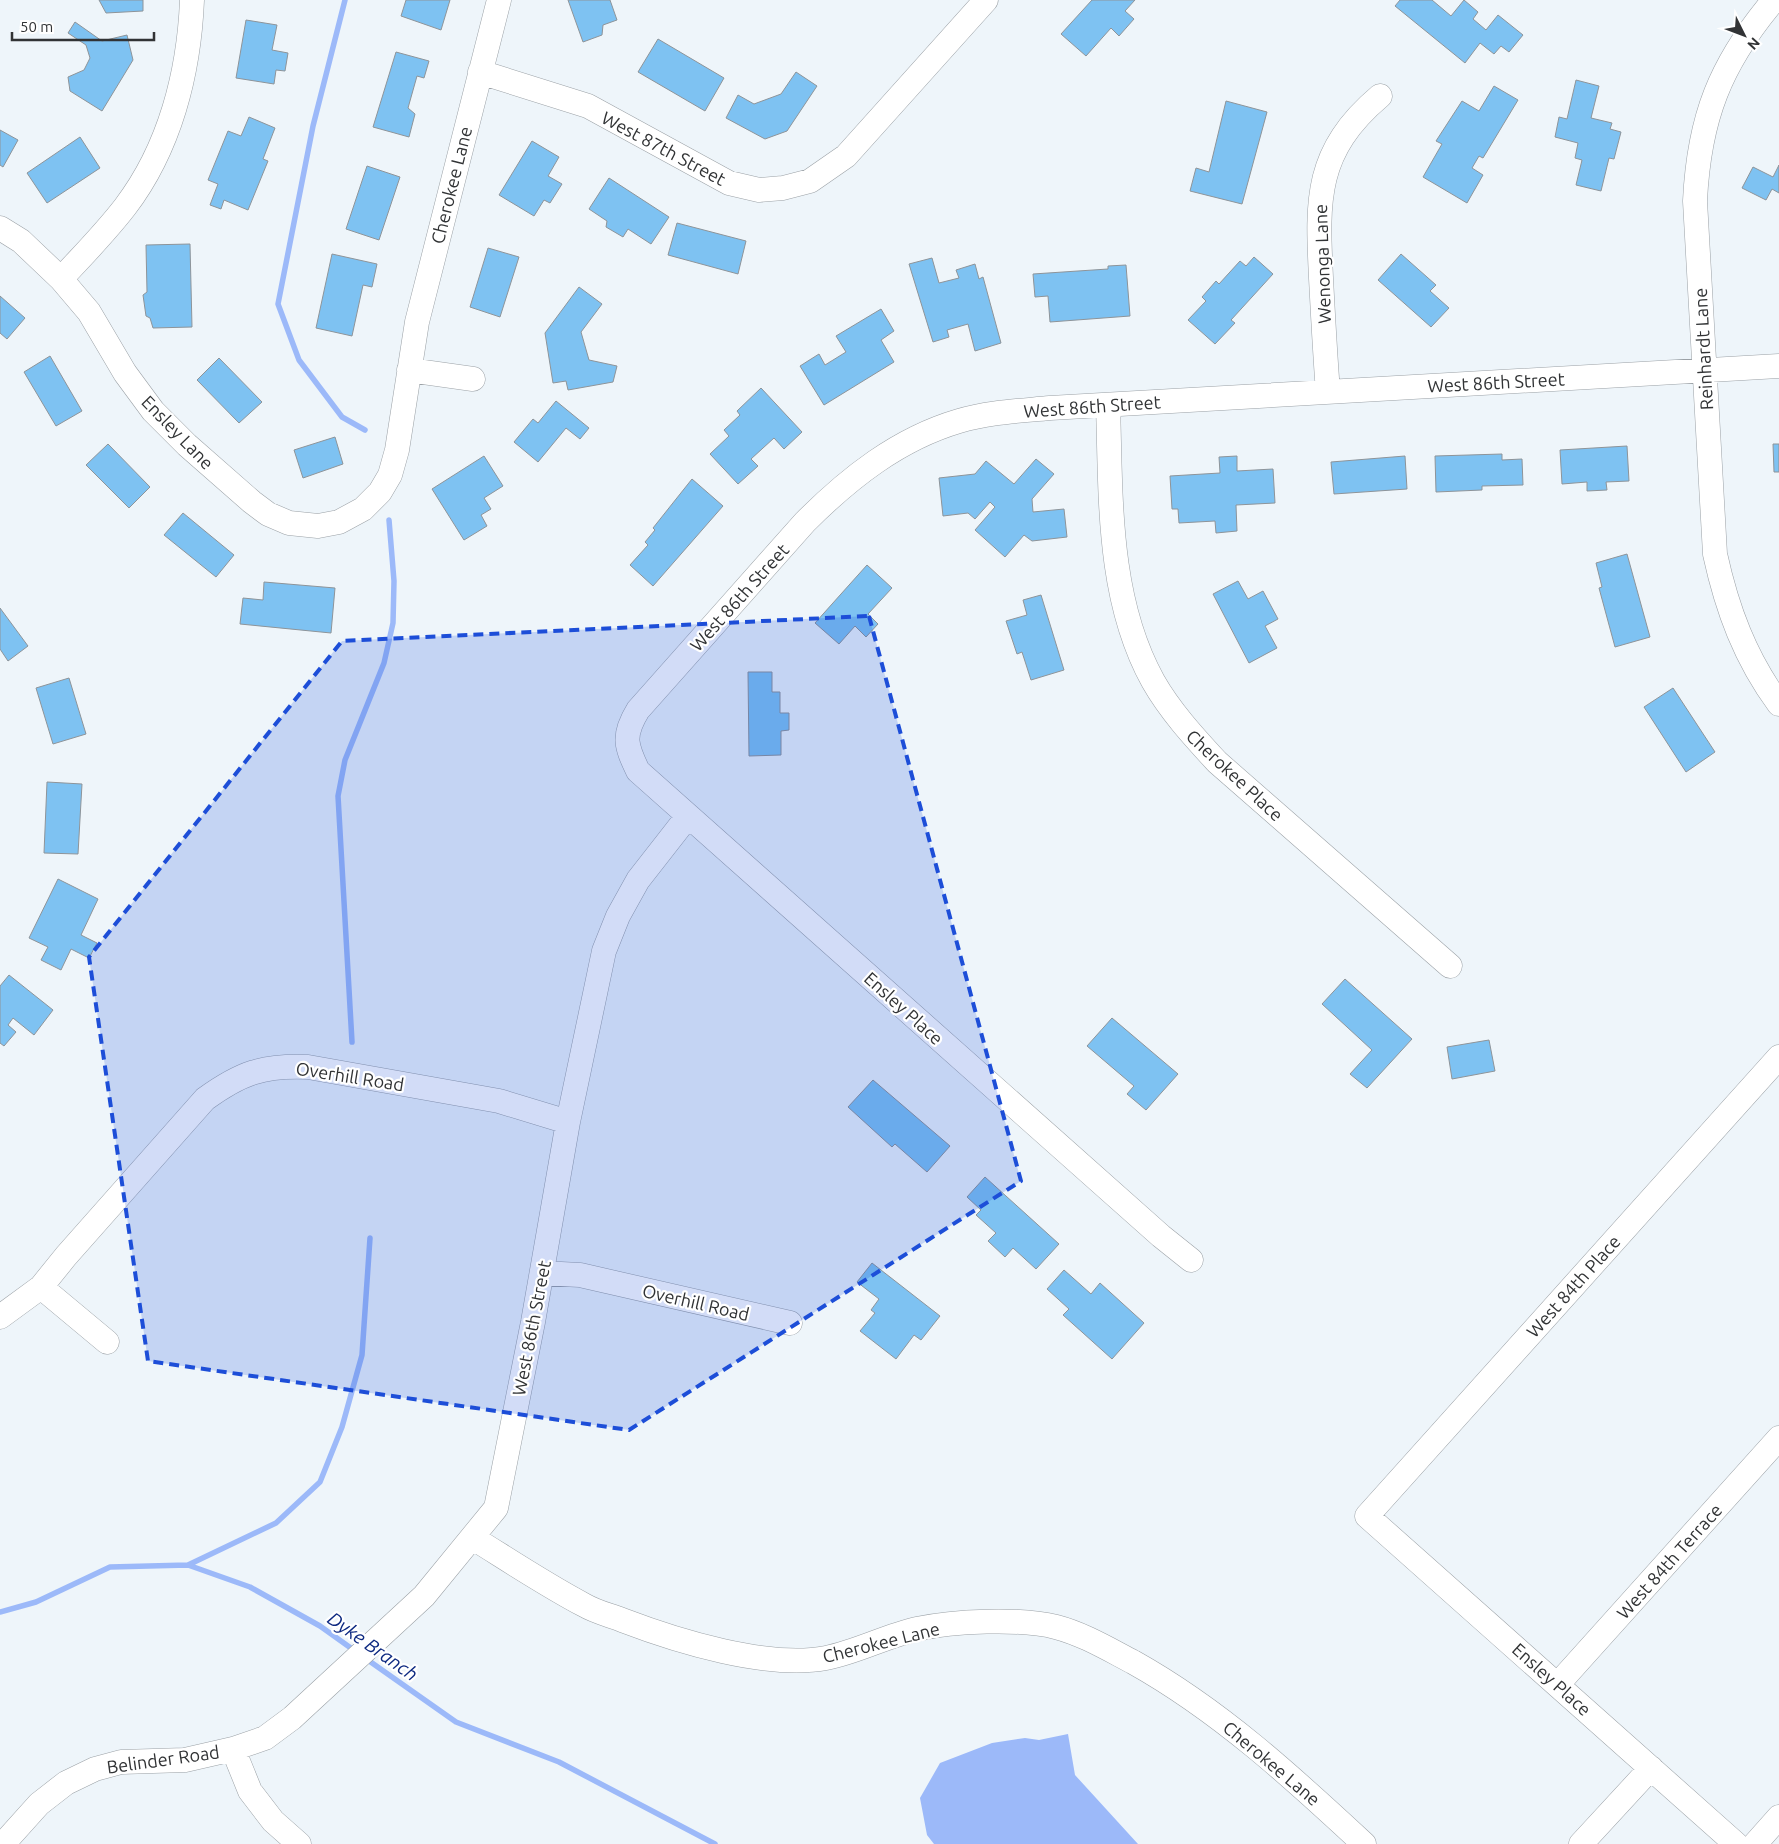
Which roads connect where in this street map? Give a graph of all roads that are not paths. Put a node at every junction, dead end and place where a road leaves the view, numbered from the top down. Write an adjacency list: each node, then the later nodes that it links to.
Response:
1 (192, 0): 8 (street)
2 (499, 0): 5 (street, Cherokee Lane)
3 (986, 0): 5 (street, West 87th Street)
4 (1774, 0): 11 (street, Reinhardt Lane)
5 (480, 72): 10 (street, Cherokee Lane)
6 (1380, 96): 13 (street, Wenonga Lane)
7 (0, 228): 8 (street, Ensley Lane)
8 (61, 278): 15 (street, Ensley Lane)
9 (1779, 366): 11 (street, West 86th Street)
10 (410, 370): 12 (street); 15 (street, Cherokee Lane)
11 (1704, 371): 13 (street, West 86th Street); 16 (street, Reinhardt Lane)
12 (473, 379)
13 (1328, 392): 14 (street, West 86th Street)
14 (1108, 405): 17 (street, West 86th Street); 19 (street, Cherokee Place)
15 (355, 513)
16 (1779, 704)
17 (627, 749): 18 (street, Ensley Place)
18 (688, 816): 21 (street, West 86th Street); 22 (street, Ensley Place)
19 (1450, 966)
20 (1779, 1057): 29 (street, West 84th Place)
21 (568, 1122): 23 (street, West 86th Street); 24 (street, Overhill Road)
22 (1191, 1260)
23 (542, 1273): 26 (street, Overhill Road); 30 (street, West 86th Street)
24 (41, 1287): 25 (street, Overhill Road); 27 (street)
25 (0, 1317)
26 (790, 1323)
27 (107, 1342)
28 (1779, 1438): 31 (street, West 84th Terrace)
29 (1367, 1516): 31 (street, Ensley Place)
30 (473, 1538): 32 (street, West 86th Street); 37 (street, Cherokee Lane)
31 (1558, 1684): 33 (street, Ensley Place)
32 (233, 1749): 35 (street, Belinder Road); 36 (street, Belinder Road)
33 (1651, 1768): 38 (street); 39 (street, Ensley Place)
34 (1779, 1817): 40 (street)
35 (3, 1844)
36 (298, 1844)
37 (1364, 1844)
38 (1581, 1844)
39 (1736, 1844)
40 (1755, 1844)

